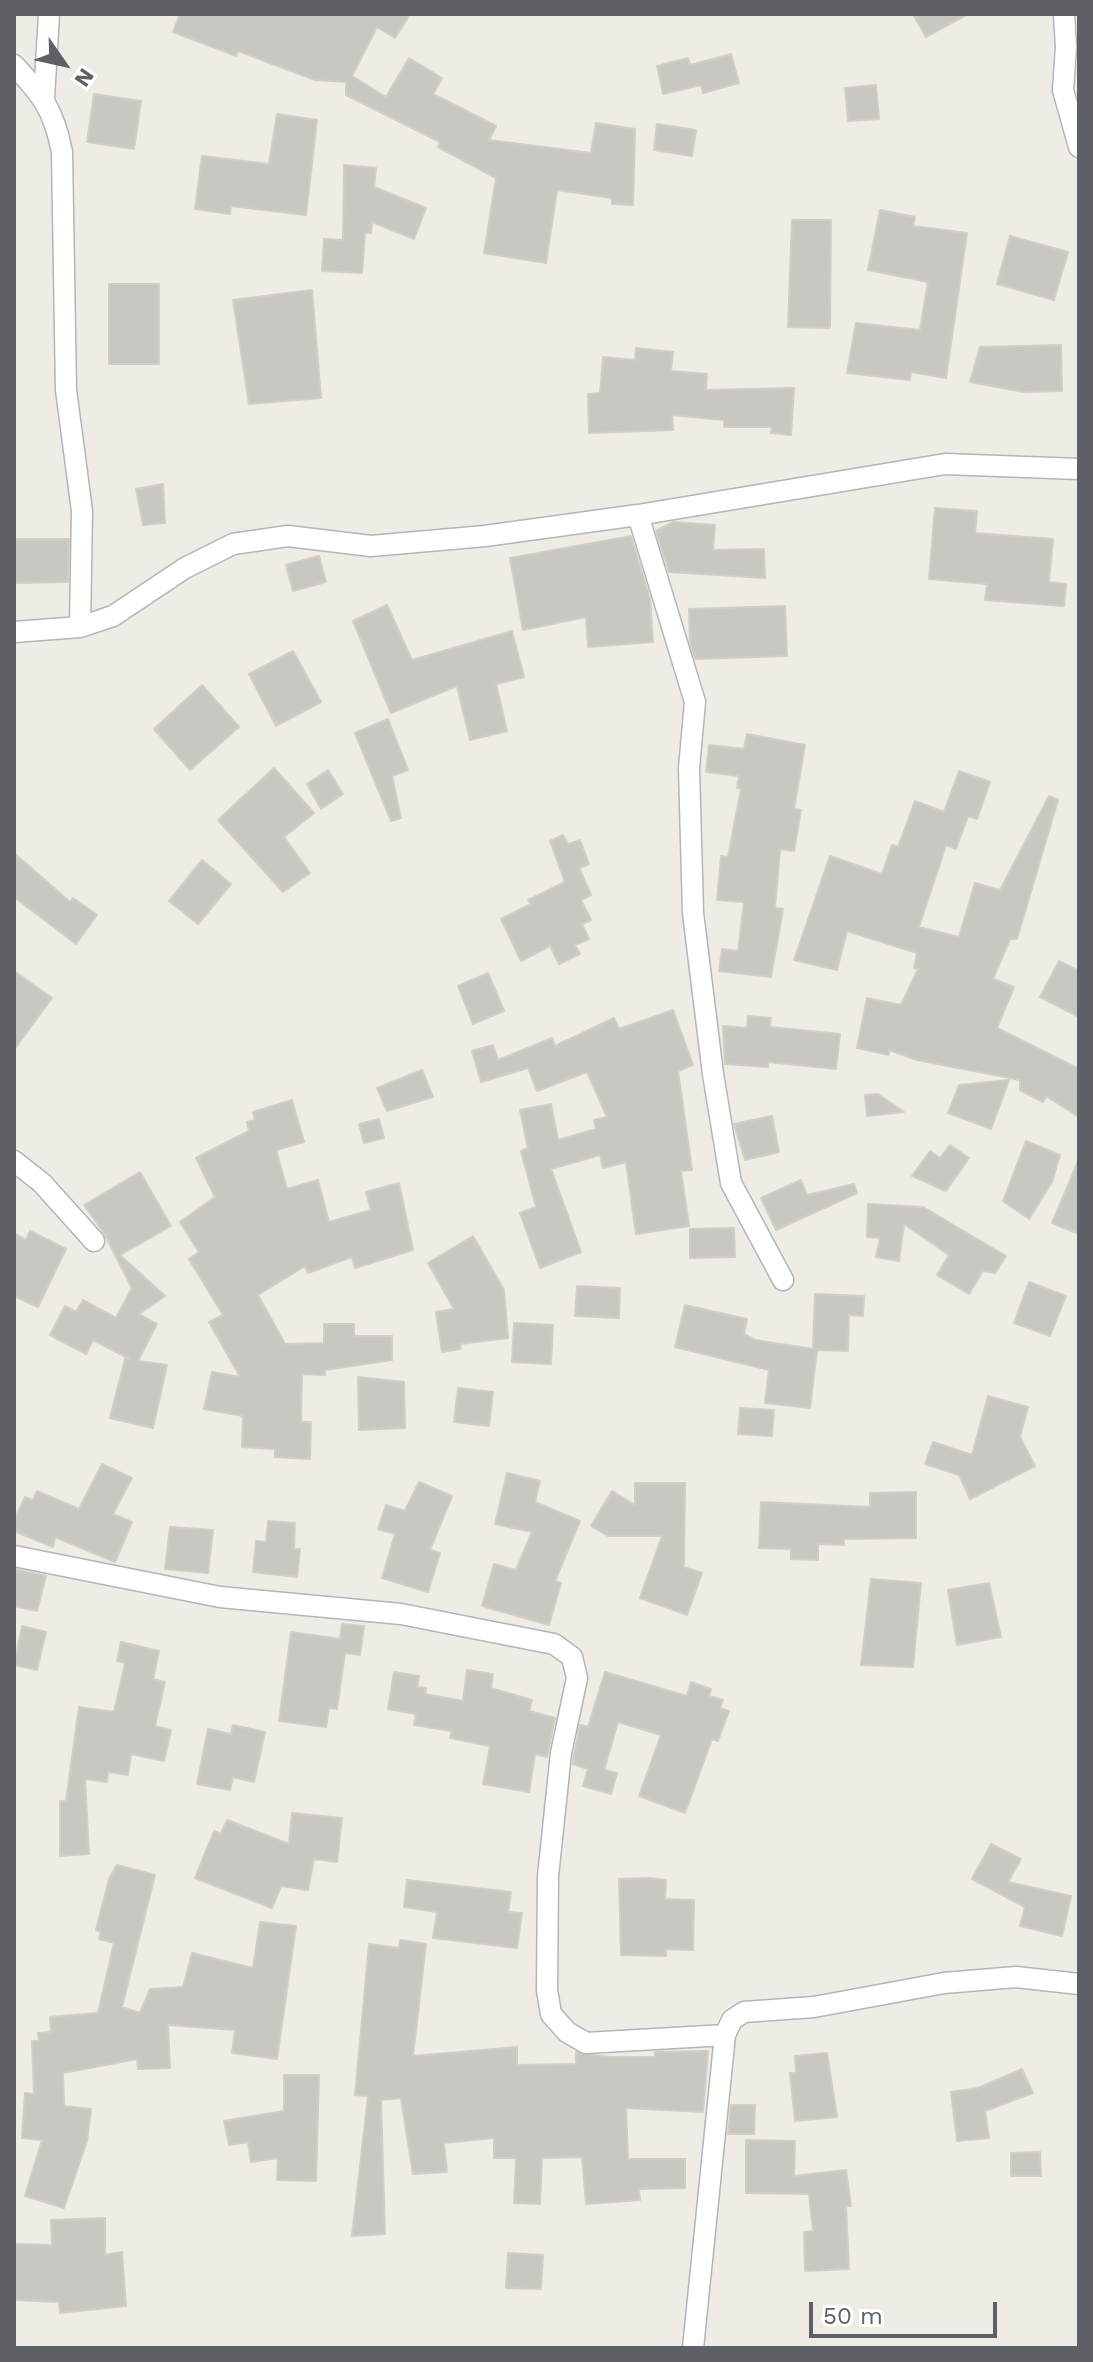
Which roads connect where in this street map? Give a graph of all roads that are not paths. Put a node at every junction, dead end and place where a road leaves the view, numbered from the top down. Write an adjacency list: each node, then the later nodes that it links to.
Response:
1 (49, 14): 5 (street)
2 (1064, 14): 3 (street)
3 (1073, 44): 6 (street)
4 (14, 65): 5 (street)
5 (44, 98): 9 (street)
6 (1079, 147)
7 (1079, 469): 8 (street)
8 (638, 515): 9 (street); 13 (street)
9 (80, 627): 10 (street)
10 (14, 632)
11 (14, 1161): 12 (street)
12 (94, 1241)
13 (783, 1280)
14 (14, 1556): 16 (street)
15 (1079, 1984): 16 (street)
16 (725, 2035): 17 (street)
17 (693, 2348)

